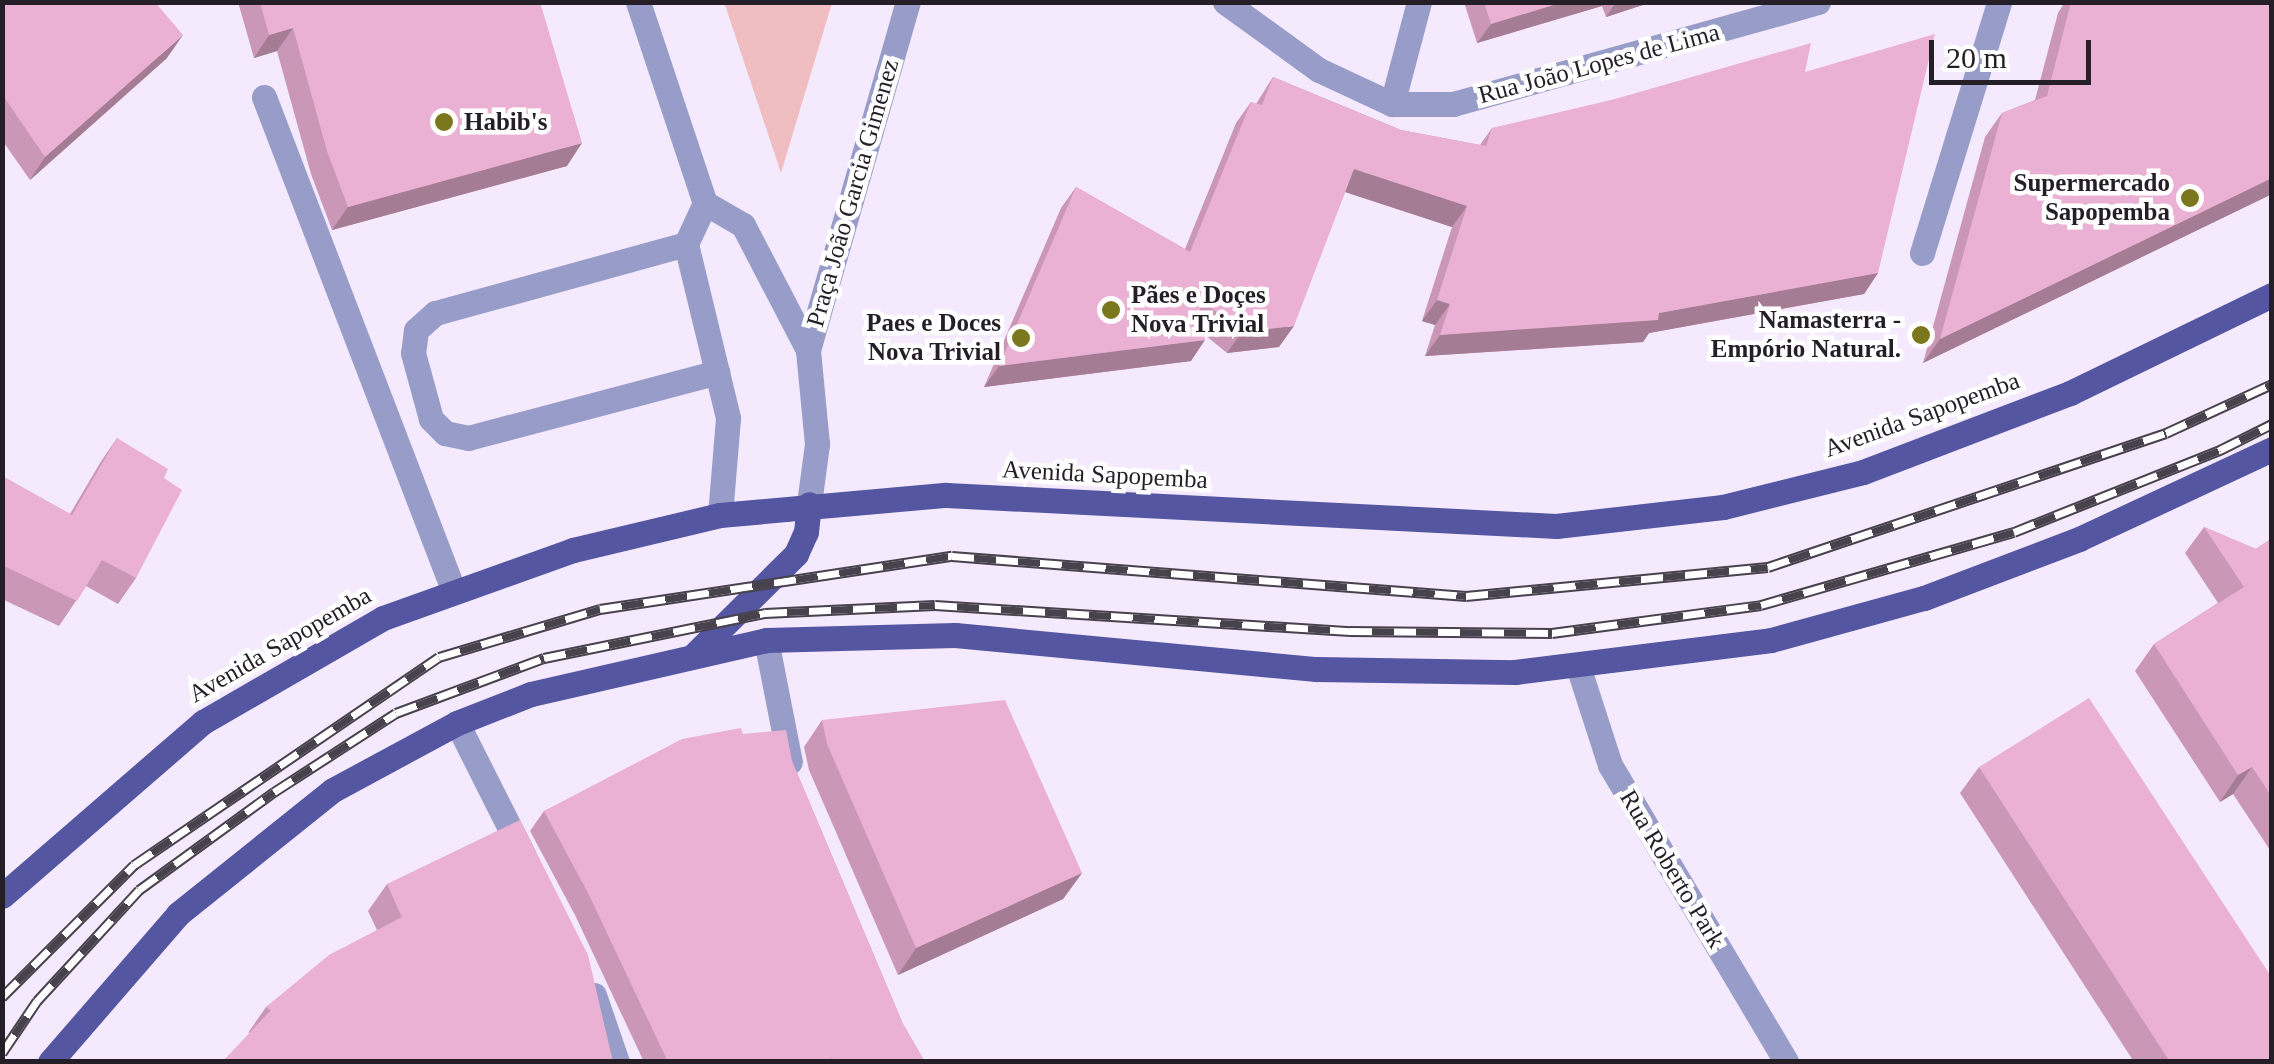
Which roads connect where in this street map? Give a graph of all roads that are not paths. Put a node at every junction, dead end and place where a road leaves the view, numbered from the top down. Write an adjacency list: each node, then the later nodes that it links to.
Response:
1 (638, 2): 9 (street)
2 (908, 2): 13 (street, Praça João Garcia Gimenez)
3 (1226, 2): 8 (street, Rua João Lopes de Lima)
4 (1419, 2): 8 (street)
5 (1818, 2): 8 (street, Rua João Lopes de Lima)
6 (1998, 2): 11 (street)
7 (264, 96): 18 (street)
8 (1392, 104)
9 (705, 203): 10 (street); 13 (street)
10 (686, 244): 14 (street); 14 (street)
11 (1922, 253)
12 (2272, 295): 16 (main road, Avenida Sapopemba)
13 (808, 350): 16 (street, Praça João Garcia Gimenez)
14 (717, 372): 17 (street)
15 (2272, 449): 21 (main road)
16 (808, 504): 17 (main road, Avenida Sapopemba); 20 (main road)
17 (720, 515): 18 (main road, Avenida Sapopemba)
18 (454, 592): 25 (main road, Avenida Sapopemba)
19 (766, 640): 20 (main road); 21 (main road); 23 (street)
20 (695, 654): 22 (main road)
21 (1578, 666): 29 (street, Rua Roberto Park)
22 (456, 723): 24 (street); 27 (main road)
23 (800, 792)
24 (537, 881)
25 (2, 896)
26 (582, 969): 28 (street)
27 (50, 1062)
28 (617, 1062)
29 (1786, 1062)

